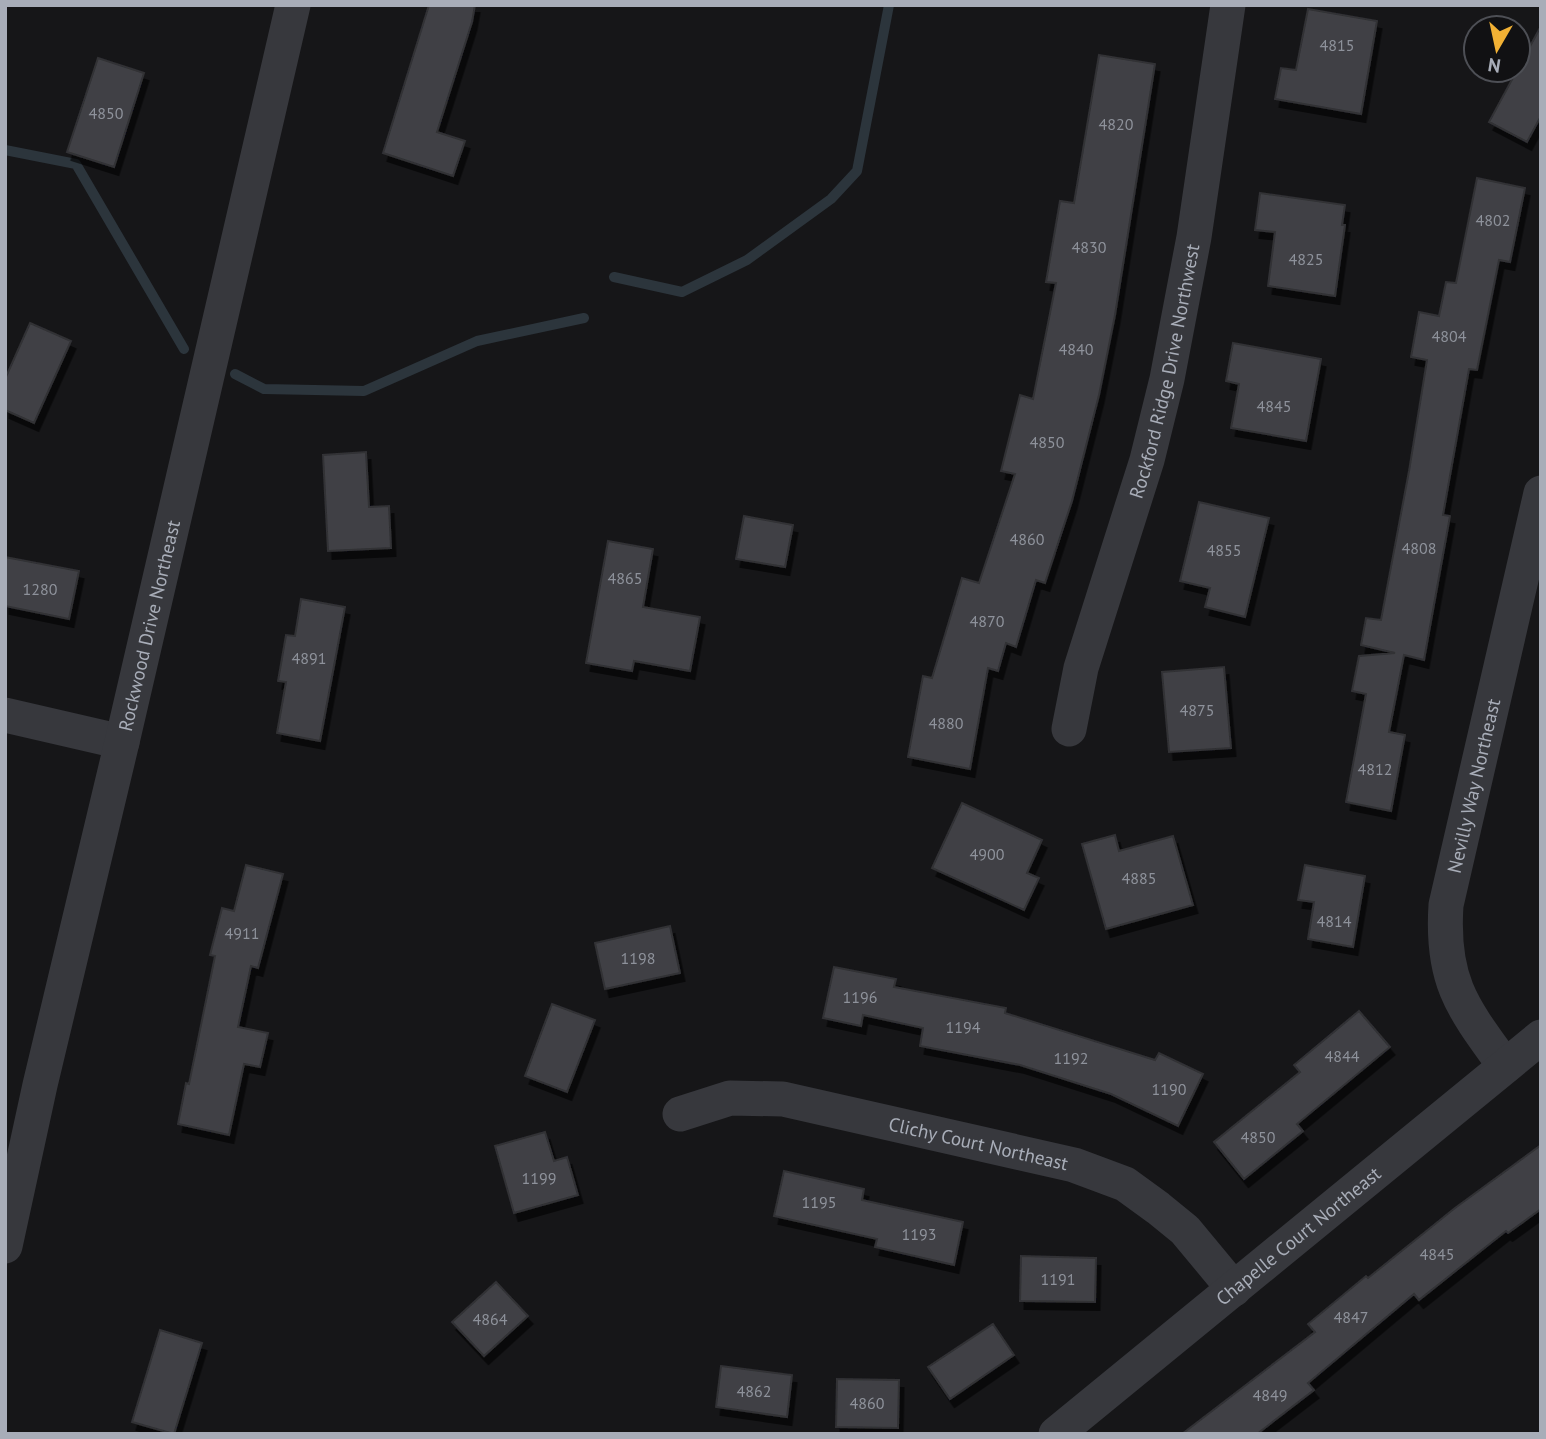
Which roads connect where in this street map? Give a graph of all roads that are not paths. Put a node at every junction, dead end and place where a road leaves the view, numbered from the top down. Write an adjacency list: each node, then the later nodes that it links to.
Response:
1 (293, 5): 6 (street, Rockwood Drive Northeast)
2 (1228, 5): 5 (street, Rockford Ridge Drive Northwest)
3 (1541, 493): 8 (street, Nevilly Way Northeast)
4 (5, 715): 6 (street)
5 (1069, 729)
6 (122, 741): 10 (street, Rockwood Drive Northeast)
7 (1541, 1037): 8 (street, Chapelle Court Northeast)
8 (1505, 1066): 11 (street, Chapelle Court Northeast)
9 (680, 1114): 11 (street, Clichy Court Northeast)
10 (5, 1246)
11 (1234, 1289): 12 (street, Chapelle Court Northeast)
12 (1056, 1434)

